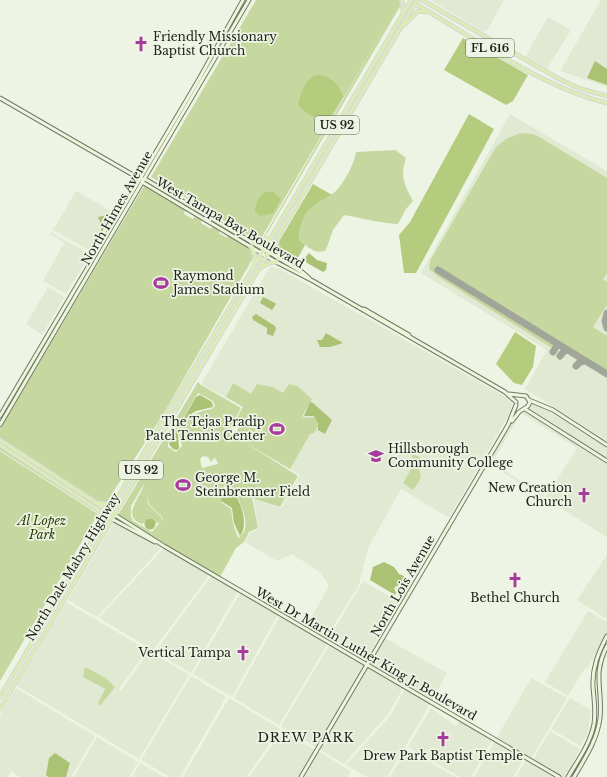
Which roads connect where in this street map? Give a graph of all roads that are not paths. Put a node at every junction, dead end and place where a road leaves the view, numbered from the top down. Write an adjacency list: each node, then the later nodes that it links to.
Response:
1 (243, 0): 10 (street, North Himes Avenue)
2 (249, 0): 11 (street, North Himes Avenue)
3 (402, 0): 7 (main road)
4 (410, 0): 6 (main road, FL 616); 7 (main road, North Dale Mabry Highway / US 92)
5 (422, 0): 12 (main road, FL 616)
6 (416, 2): 8 (main road, FL 616); 9 (main road, North Dale Mabry Highway / US 92)
7 (403, 13): 15 (main road, North Dale Mabry Highway / US 92)
8 (432, 14): 9 (main road); 14 (main road, FL 616)
9 (400, 29): 16 (main road, North Dale Mabry Highway / US 92)
10 (205, 68): 11 (street); 18 (street, North Himes Avenue)
11 (209, 70): 17 (street, North Himes Avenue)
12 (607, 96)
13 (0, 98): 18 (street, West Tampa Bay Boulevard)
14 (607, 103)
15 (328, 141): 16 (main road); 30 (main road, North Dale Mabry Highway / US 92)
16 (333, 144): 31 (main road, North Dale Mabry Highway / US 92)
17 (149, 173): 19 (street, North Himes Avenue); 21 (street)
18 (140, 179): 19 (street, West Tampa Bay Boulevard); 20 (street, West Tampa Bay Boulevard); 43 (street, North Himes Avenue)
19 (145, 179): 20 (street, North Himes Avenue); 21 (street, West Tampa Bay Boulevard)
20 (143, 183): 23 (street, West Tampa Bay Boulevard); 44 (street, North Himes Avenue)
21 (155, 186): 22 (street, West Tampa Bay Boulevard)
22 (171, 195): 23 (street); 24 (street, West Tampa Bay Boulevard)
23 (168, 199): 25 (street, West Tampa Bay Boulevard)
24 (204, 214): 25 (street); 26 (street, West Tampa Bay Boulevard)
25 (201, 218): 27 (street, West Tampa Bay Boulevard)
26 (226, 227): 27 (street); 28 (street, West Tampa Bay Boulevard)
27 (224, 231): 29 (street, West Tampa Bay Boulevard)
28 (234, 231): 29 (street); 32 (street, West Tampa Bay Boulevard)
29 (232, 235): 33 (street, West Tampa Bay Boulevard)
30 (271, 237): 32 (main road); 34 (main road, North Dale Mabry Highway / US 92)
31 (278, 239): 36 (main road, North Dale Mabry Highway / US 92); 38 (main road)
32 (252, 242): 34 (street, West Tampa Bay Boulevard)
33 (251, 247): 35 (street, West Tampa Bay Boulevard); 40 (main road)
34 (264, 249): 35 (main road, North Dale Mabry Highway / US 92); 36 (street, West Tampa Bay Boulevard)
35 (262, 253): 37 (street, West Tampa Bay Boulevard); 40 (main road, North Dale Mabry Highway / US 92)
36 (270, 253): 37 (main road, North Dale Mabry Highway / US 92); 38 (street, West Tampa Bay Boulevard)
37 (268, 256): 39 (street, West Tampa Bay Boulevard); 41 (main road, North Dale Mabry Highway / US 92)
38 (279, 258): 42 (street, West Tampa Bay Boulevard)
39 (276, 262): 41 (main road); 42 (street, West Tampa Bay Boulevard)
40 (255, 265): 45 (main road, North Dale Mabry Highway / US 92)
41 (261, 268): 46 (main road, North Dale Mabry Highway / US 92)
42 (313, 281): 47 (street, West Tampa Bay Boulevard)
43 (41, 347): 44 (street); 52 (street, North Himes Avenue)
44 (45, 349): 53 (street, North Himes Avenue)
45 (186, 382): 46 (main road); 59 (main road, North Dale Mabry Highway / US 92)
46 (191, 385): 62 (main road, North Dale Mabry Highway / US 92)
47 (505, 392): 48 (street, West Tampa Bay Boulevard); 50 (street, West Tampa Bay Boulevard)
48 (519, 396): 49 (street); 50 (street)
49 (529, 400): 51 (street); 57 (street)
50 (516, 404): 51 (street); 54 (street, North Lois Avenue)
51 (524, 409): 54 (street, North Lois Avenue); 58 (street)
52 (0, 416)
53 (0, 425)
54 (508, 425): 68 (street, North Lois Avenue)
55 (0, 440): 60 (main road)
56 (0, 445): 63 (main road)
57 (607, 445)
58 (607, 461)
59 (118, 499): 60 (main road); 61 (main road, North Dale Mabry Highway / US 92)
60 (97, 503): 61 (main road)
61 (110, 512): 62 (main road); 63 (main road, North Dale Mabry Highway / US 92)
62 (115, 515): 64 (main road, North Dale Mabry Highway / US 92); 65 (street, West Dr Martin Luther King Jr Boulevard)
63 (107, 516): 64 (main road); 69 (main road, North Dale Mabry Highway / US 92)
64 (112, 520): 65 (street, West Dr Martin Luther King Jr Boulevard); 70 (main road, North Dale Mabry Highway / US 92)
65 (164, 546): 68 (street, West Dr Martin Luther King Jr Boulevard)
66 (607, 636): 73 (street)
67 (607, 646): 74 (street)
68 (367, 665): 71 (street, North Lois Avenue); 72 (street, West Dr Martin Luther King Jr Boulevard)
69 (0, 697)
70 (0, 709)
71 (301, 777)
72 (559, 777)
73 (568, 777)
74 (574, 777)

